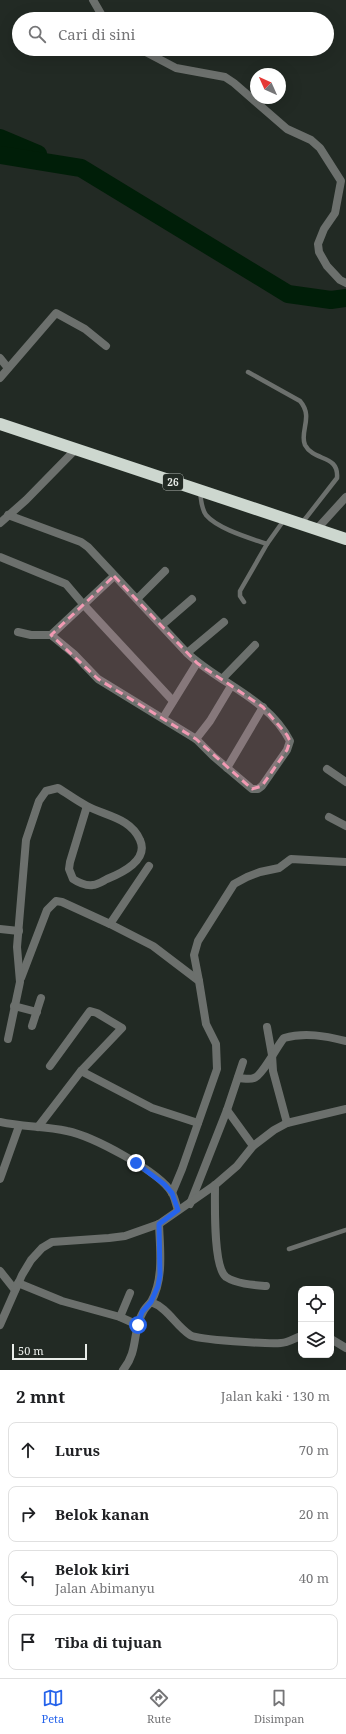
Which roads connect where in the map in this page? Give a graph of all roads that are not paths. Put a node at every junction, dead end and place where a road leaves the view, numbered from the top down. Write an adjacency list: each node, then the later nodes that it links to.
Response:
1 (92, 0): 2 (street)
2 (100, 12)
3 (153, 56): 4 (street)
4 (346, 283)
5 (106, 346): 7 (street)
6 (0, 358): 7 (street)
7 (8, 368): 9 (street)
8 (248, 372): 17 (lane)
9 (0, 378)
10 (0, 424): 11 (highway, 26)
11 (76, 450): 12 (highway, 26); 14 (street)
12 (200, 491): 15 (highway, 26); 20 (lane)
13 (346, 497): 18 (street)
14 (8, 516): 16 (street); 23 (street)
15 (285, 519): 17 (highway, 26); 20 (lane)
16 (0, 523)
17 (301, 525): 18 (highway, 26)
18 (316, 530): 19 (highway, 26)
19 (346, 539)
20 (267, 544): 26 (lane)
21 (0, 557): 27 (street)
22 (165, 571): 24 (street)
23 (114, 576): 24 (street); 27 (street)
24 (136, 599): 29 (street)
25 (192, 599): 29 (street)
26 (244, 602)
27 (83, 604): 31 (street); 37 (street)
28 (224, 622): 33 (street)
29 (162, 625): 33 (street)
30 (18, 632): 31 (street)
31 (51, 635): 39 (street)
32 (255, 645): 35 (street)
33 (187, 653): 34 (street)
34 (197, 663): 35 (street); 37 (street)
35 (222, 679): 36 (street)
36 (231, 686): 38 (street); 40 (street)
37 (173, 701): 39 (street)
38 (263, 707): 41 (street); 41 (street)
39 (163, 718): 40 (street)
40 (196, 739): 41 (street)
41 (227, 768)
42 (327, 769): 43 (street)
43 (346, 782)
44 (87, 806): 44 (street); 51 (street)
45 (329, 817): 46 (street)
46 (346, 826)
47 (346, 862): 52 (street)
48 (149, 866): 49 (street)
49 (110, 924): 52 (street); 53 (street)
50 (0, 928): 51 (street)
51 (19, 931): 53 (street)
52 (198, 981): 69 (street)
53 (20, 982): 55 (street)
54 (41, 998): 56 (street)
55 (14, 1006): 56 (street); 59 (street)
56 (37, 1012): 57 (street)
57 (32, 1026)
58 (266, 1027): 61 (street)
59 (8, 1039)
60 (346, 1042): 61 (street)
61 (272, 1055): 65 (street); 70 (street)
62 (243, 1062): 65 (street)
63 (50, 1066): 64 (street)
64 (80, 1071): 69 (street); 72 (street)
65 (238, 1078): 67 (street)
66 (346, 1109): 70 (street)
67 (227, 1110): 73 (street); 77 (street)
68 (0, 1122): 71 (street)
69 (198, 1123): 76 (street)
70 (287, 1123): 73 (street)
71 (19, 1126): 72 (street); 74 (street)
72 (38, 1127): 76 (street)
73 (253, 1146): 75 (street)
74 (0, 1179)
75 (215, 1185): 77 (street); 84 (street)
76 (172, 1193): 78 (street)
77 (190, 1204): 78 (street)
78 (178, 1210): 79 (street)
79 (159, 1224): 83 (street); 86 (street)
80 (346, 1230): 81 (lane)
81 (289, 1249)
82 (0, 1271): 83 (street)
83 (16, 1286): 87 (street); 88 (street)
84 (266, 1286)
85 (130, 1294): 87 (street)
86 (151, 1302): 89 (street); 90 (street)
87 (120, 1317): 89 (street)
88 (0, 1325)
89 (138, 1325): 93 (street)
90 (298, 1337)
91 (334, 1341): 92 (street)
92 (346, 1348)
93 (123, 1370)

